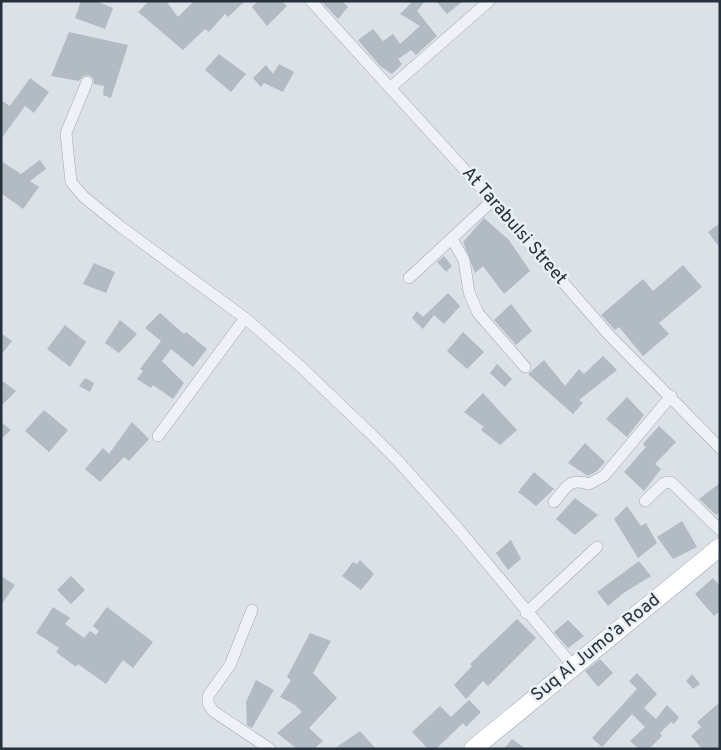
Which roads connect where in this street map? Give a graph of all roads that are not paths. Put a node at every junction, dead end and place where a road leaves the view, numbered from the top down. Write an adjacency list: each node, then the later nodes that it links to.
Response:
1 (311, 1): 4 (street, At Tarabulsi Street)
2 (490, 1): 4 (street)
3 (87, 82): 8 (street)
4 (390, 88): 5 (street, At Tarabulsi Street)
5 (492, 201): 6 (street); 10 (street, At Tarabulsi Street)
6 (452, 239): 7 (street); 9 (street)
7 (409, 278)
8 (246, 318): 11 (street); 19 (street)
9 (525, 367)
10 (671, 396): 12 (street, At Tarabulsi Street); 14 (street)
11 (158, 436)
12 (720, 448)
13 (645, 501): 15 (street)
14 (554, 502)
15 (720, 530)
16 (597, 547): 19 (street)
17 (720, 547): 20 (main road, Suq Al Jumo’a Road)
18 (252, 610): 21 (street)
19 (526, 613): 20 (street)
20 (572, 666): 22 (main road, Suq Al Jumo’a Road)
21 (270, 749)
22 (473, 749)

